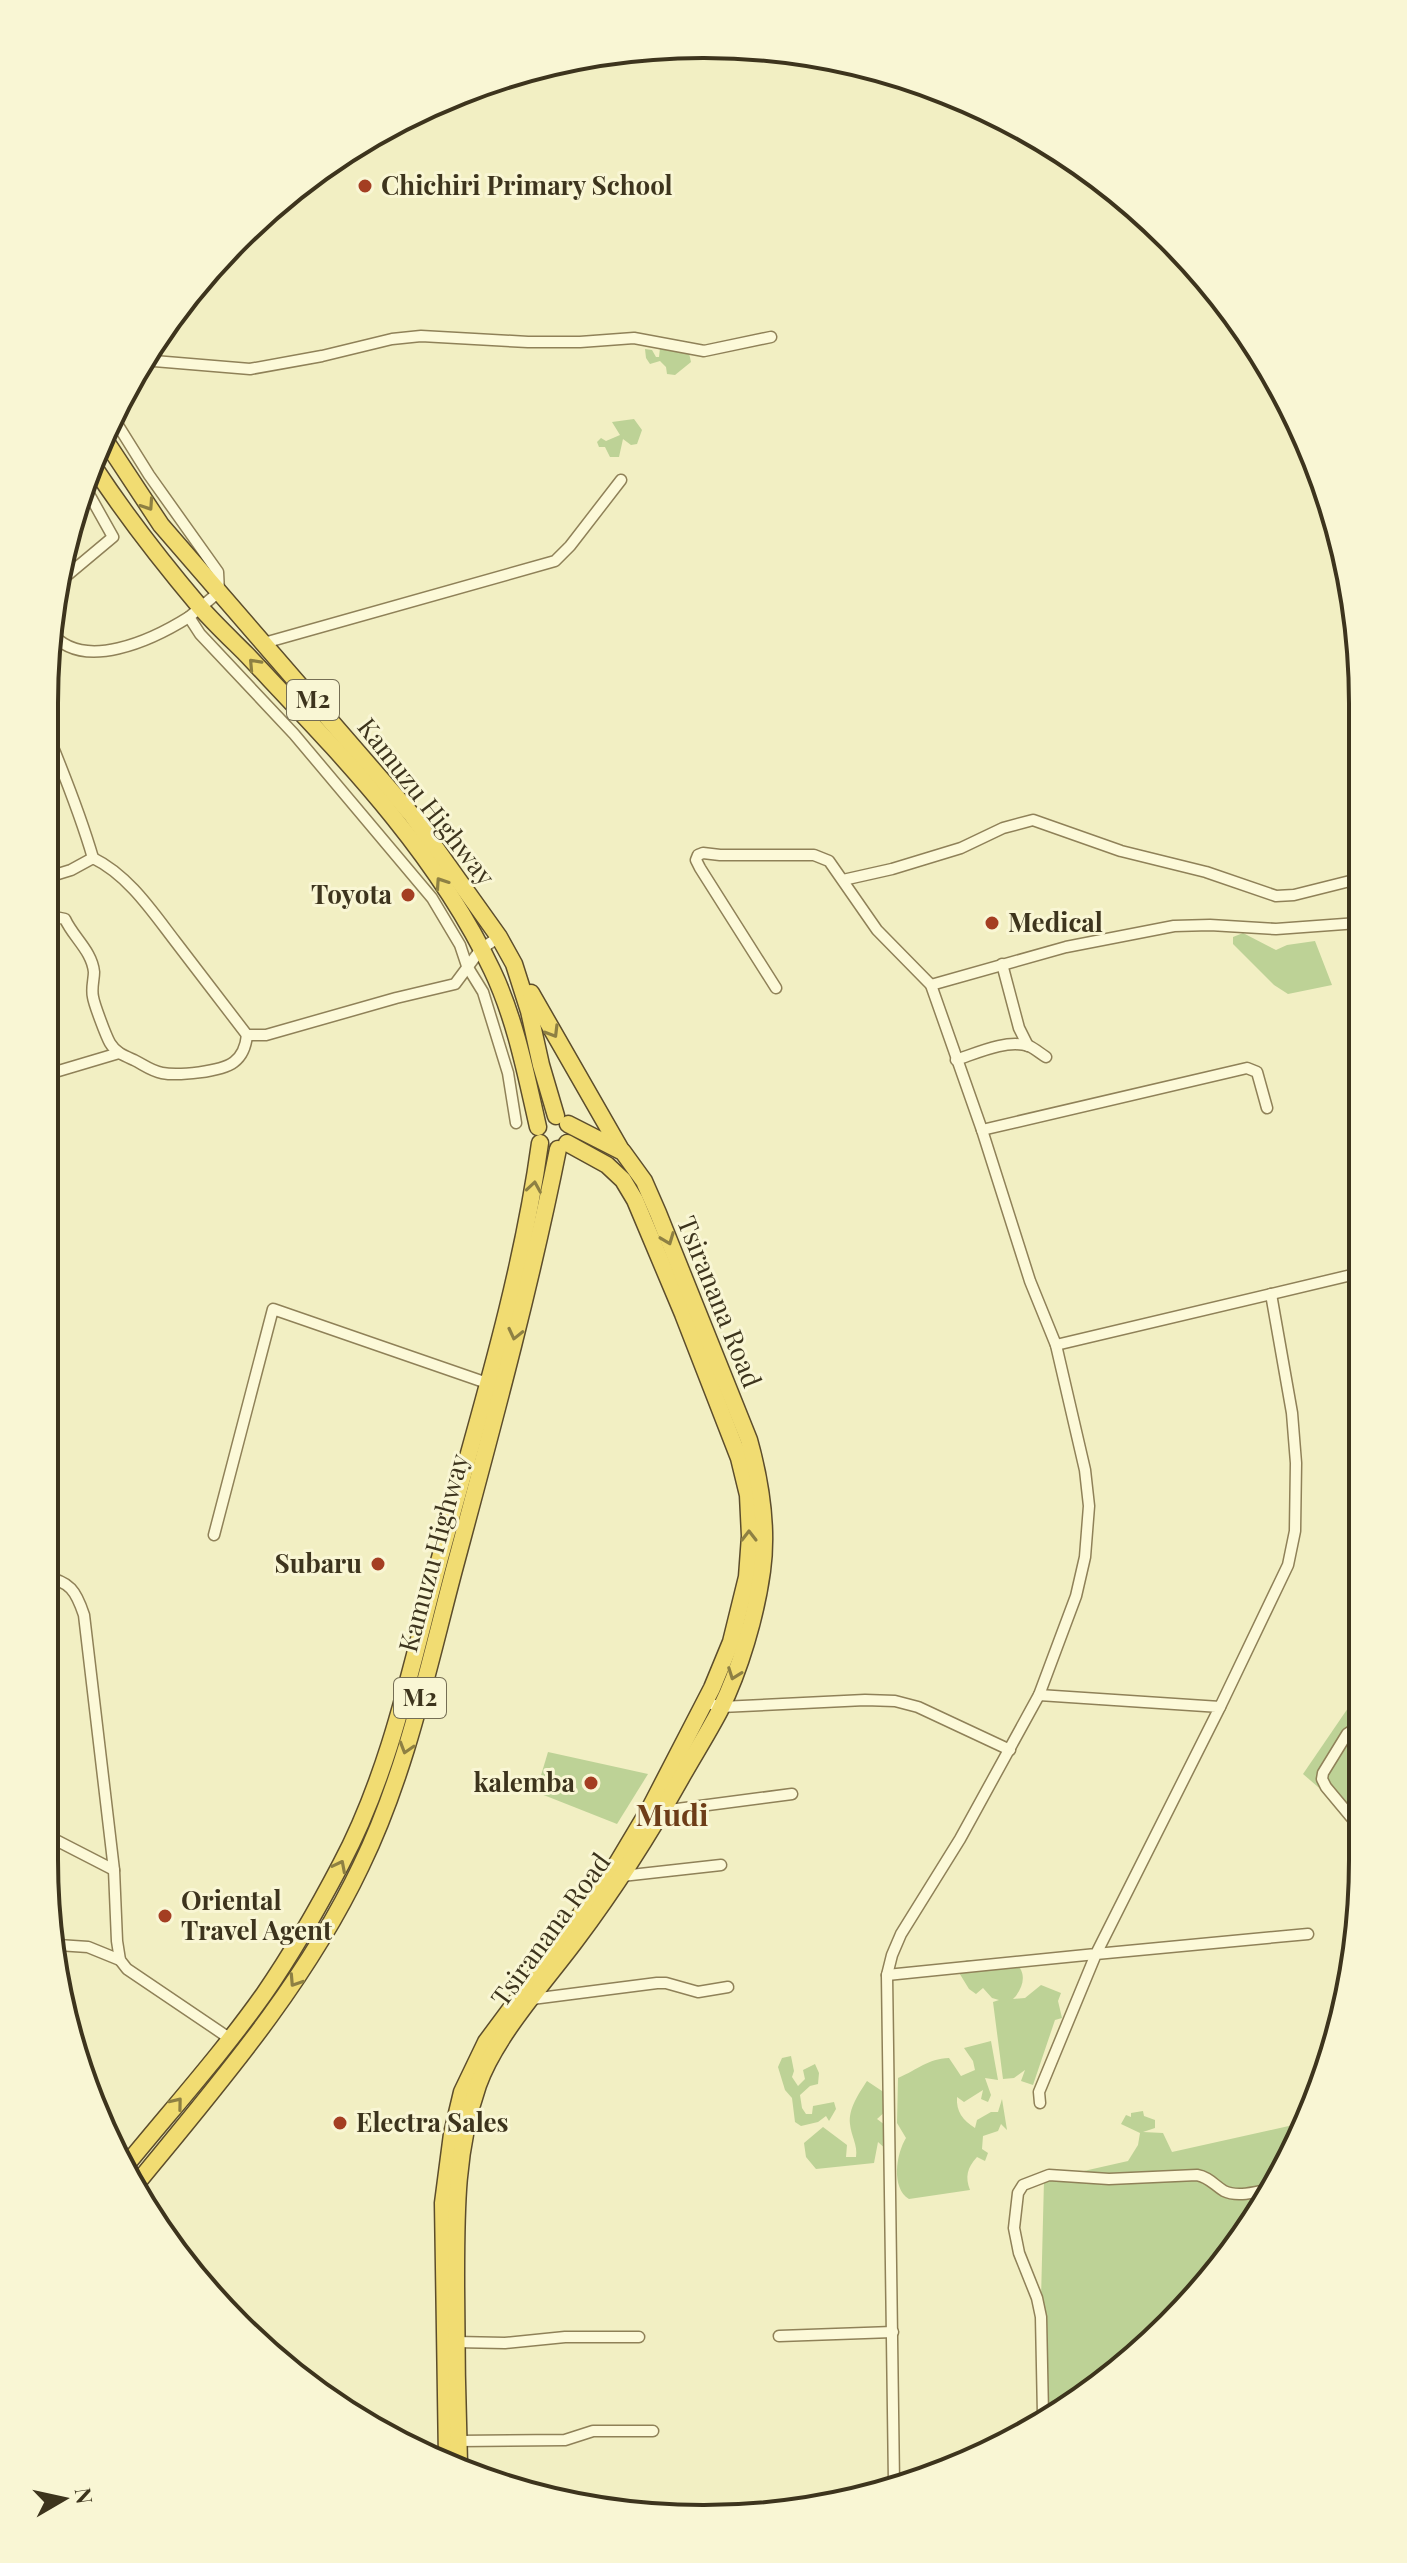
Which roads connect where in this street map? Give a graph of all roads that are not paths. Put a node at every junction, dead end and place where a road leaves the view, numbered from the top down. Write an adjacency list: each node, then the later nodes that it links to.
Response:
1 (771, 337): 2 (street)
2 (157, 361)
3 (120, 429): 9 (street)
4 (111, 448): 9 (highway, Kamuzu Highway / M2, one-way to 9)
5 (100, 476): 10 (highway, Kamuzu Highway / M2)
6 (621, 480): 12 (street)
7 (91, 498): 8 (street)
8 (71, 572)
9 (219, 592): 10 (street); 12 (highway, Kamuzu Highway / M2)
10 (195, 613): 11 (street); 21 (highway, Kamuzu Highway / M2, one-way to 10); 24 (street)
11 (61, 642)
12 (264, 643): 20 (highway, Kamuzu Highway / M2)
13 (58, 758): 14 (street)
14 (93, 858): 15 (street); 27 (street)
15 (58, 874)
16 (843, 880): 17 (street); 25 (street); 26 (street)
17 (1349, 881)
18 (58, 918): 29 (street)
19 (1349, 924): 23 (street)
20 (499, 937): 21 (street); 22 (highway, Kamuzu Highway / M2)
21 (481, 949): 24 (street); 37 (highway, Kamuzu Highway / M2)
22 (514, 964): 34 (highway, Kamuzu Highway / M2); 39 (highway, one-way to 39)
23 (1002, 964): 25 (street); 28 (street)
24 (467, 966): 27 (street); 35 (street)
25 (931, 985): 31 (street)
26 (776, 988)
27 (247, 1035): 29 (street)
28 (1028, 1046): 30 (street); 31 (street)
29 (119, 1053): 32 (street)
30 (1046, 1057)
31 (956, 1060): 36 (street)
32 (58, 1071)
33 (1267, 1108): 36 (street)
34 (562, 1120): 37 (highway); 38 (highway, M2); 39 (highway, Tsiranana Road)
35 (516, 1123)
36 (982, 1130): 42 (street)
37 (539, 1135): 38 (highway); 43 (highway, Kamuzu Highway / M2, one-way to 37)
38 (563, 1146): 47 (highway, Tsiranana Road, one-way to 38); 68 (highway, Kamuzu Highway / M2, one-way to 68)
39 (623, 1152): 47 (highway, Tsiranana Road, one-way to 47)
40 (1349, 1276): 41 (street)
41 (1271, 1294): 42 (street); 48 (street)
42 (1056, 1345): 46 (street)
43 (487, 1383): 44 (street); 65 (highway, Kamuzu Highway / M2, one-way to 43)
44 (214, 1535)
45 (58, 1579): 56 (street)
46 (1039, 1695): 48 (street); 50 (street)
47 (713, 1705): 50 (street); 52 (highway, Tsiranana Road); 77 (highway, Tsiranana Road)
48 (1220, 1707): 60 (street)
49 (1349, 1734): 53 (street)
50 (1010, 1750): 62 (street)
51 (792, 1794): 52 (street)
52 (662, 1811): 57 (highway, Tsiranana Road)
53 (1349, 1815)
54 (58, 1841): 56 (street)
55 (721, 1865): 57 (street)
56 (114, 1870): 61 (street)
57 (622, 1876): 64 (highway, Tsiranana Road)
58 (1308, 1934): 60 (street)
59 (64, 1945): 61 (street)
60 (1096, 1954): 62 (street); 66 (street)
61 (120, 1960): 65 (street)
62 (887, 1975): 70 (street)
63 (728, 1987): 64 (street)
64 (532, 1999): 73 (highway, Tsiranana Road)
65 (229, 2038): 67 (highway, Kamuzu Highway / M2, one-way to 65)
66 (1040, 2103)
67 (132, 2158)
68 (142, 2177)
69 (1258, 2190): 74 (street)
70 (893, 2332): 71 (street); 79 (street)
71 (779, 2336)
72 (639, 2337): 73 (street)
73 (456, 2342): 76 (highway, Tsiranana Road)
74 (1043, 2408)
75 (653, 2431): 76 (street)
76 (458, 2441): 78 (highway, Tsiranana Road)
77 (447, 2452)
78 (459, 2457)
79 (894, 2476)

